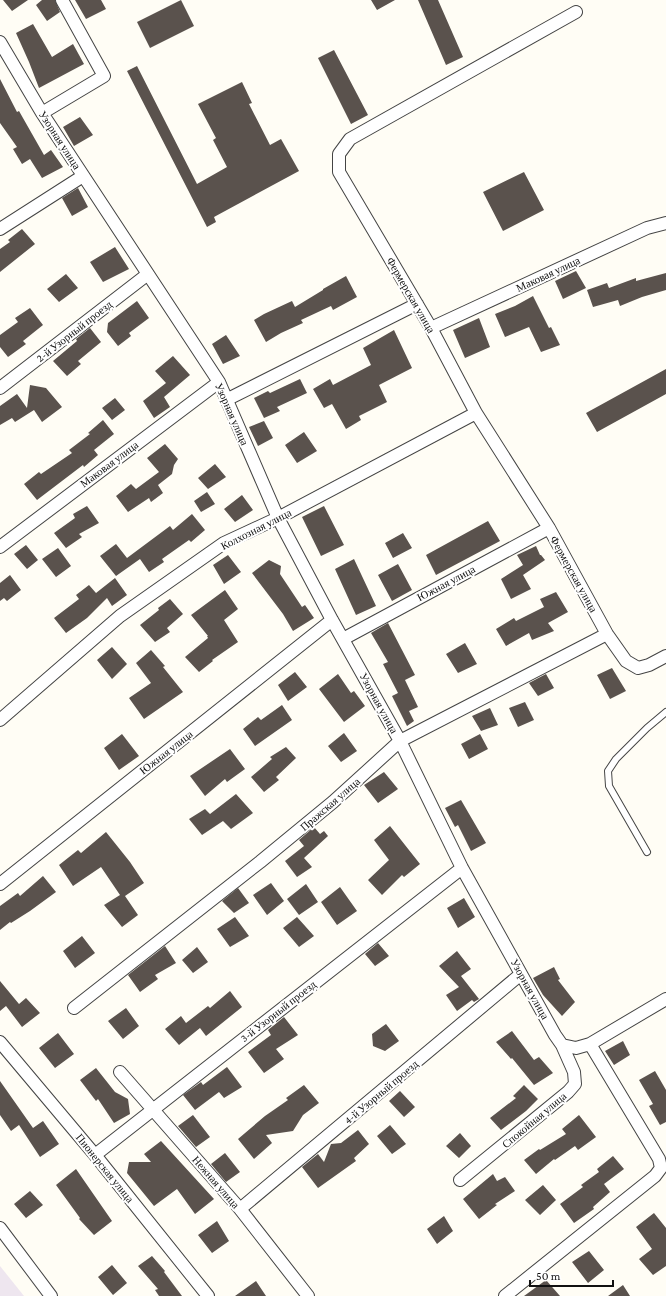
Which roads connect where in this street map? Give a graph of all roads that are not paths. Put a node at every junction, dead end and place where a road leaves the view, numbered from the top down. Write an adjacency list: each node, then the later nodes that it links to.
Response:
1 (62, 0): 4 (street)
2 (576, 12): 9 (street, Фермерская улица)
3 (0, 42): 4 (street, Узорная улица)
4 (42, 113): 5 (street, Узорная улица)
5 (83, 176): 7 (street); 8 (street, Узорная улица)
6 (666, 223): 10 (street, Маковая улица)
7 (0, 229)
8 (148, 274): 11 (street, Узорная улица); 12 (street, 2-й Узорный проезд)
9 (417, 304): 10 (street, Фермерская улица); 13 (street)
10 (431, 328): 14 (street, Фермерская улица)
11 (219, 382): 13 (street, Узорная улица); 17 (street, Маковая улица)
12 (0, 388)
13 (226, 400): 15 (street, Узорная улица)
14 (476, 413): 15 (street, Колхозная улица); 16 (street, Фермерская улица)
15 (278, 518): 18 (street, Узорная улица); 23 (street, Колхозная улица)
16 (549, 528): 19 (street, Фермерская улица); 20 (street, Южная улица)
17 (0, 547)
18 (332, 620): 20 (street, Узорная улица); 27 (street, Южная улица)
19 (607, 634): 21 (street, Фермерская улица); 24 (street, Пражская улица)
20 (343, 639): 24 (street, Узорная улица)
21 (666, 656)
22 (666, 712): 25 (lane)
23 (0, 720)
24 (400, 742): 26 (street, Узорная улица); 30 (street, Пражская улица)
25 (647, 852)
26 (462, 868): 28 (street, Узорная улица); 35 (street, 3-й Узорный проезд)
27 (0, 884)
28 (521, 974): 33 (street, Узорная улица); 38 (street, 4-й Узорный проезд)
29 (666, 999): 32 (street)
30 (74, 1008)
31 (0, 1042): 36 (street, Пионерская улица)
32 (590, 1044): 33 (street); 43 (street)
33 (562, 1045): 37 (street, Спокойная улица)
34 (120, 1072): 35 (street, Нежная улица)
35 (152, 1110): 36 (street, 3-й Узорный проезд); 38 (street, Нежная улица)
36 (95, 1154): 41 (street, Пионерская улица)
37 (460, 1180)
38 (240, 1209): 42 (street, Нежная улица)
39 (0, 1228): 40 (street)
40 (51, 1296)
41 (208, 1296)
42 (308, 1296)
43 (505, 1296)

